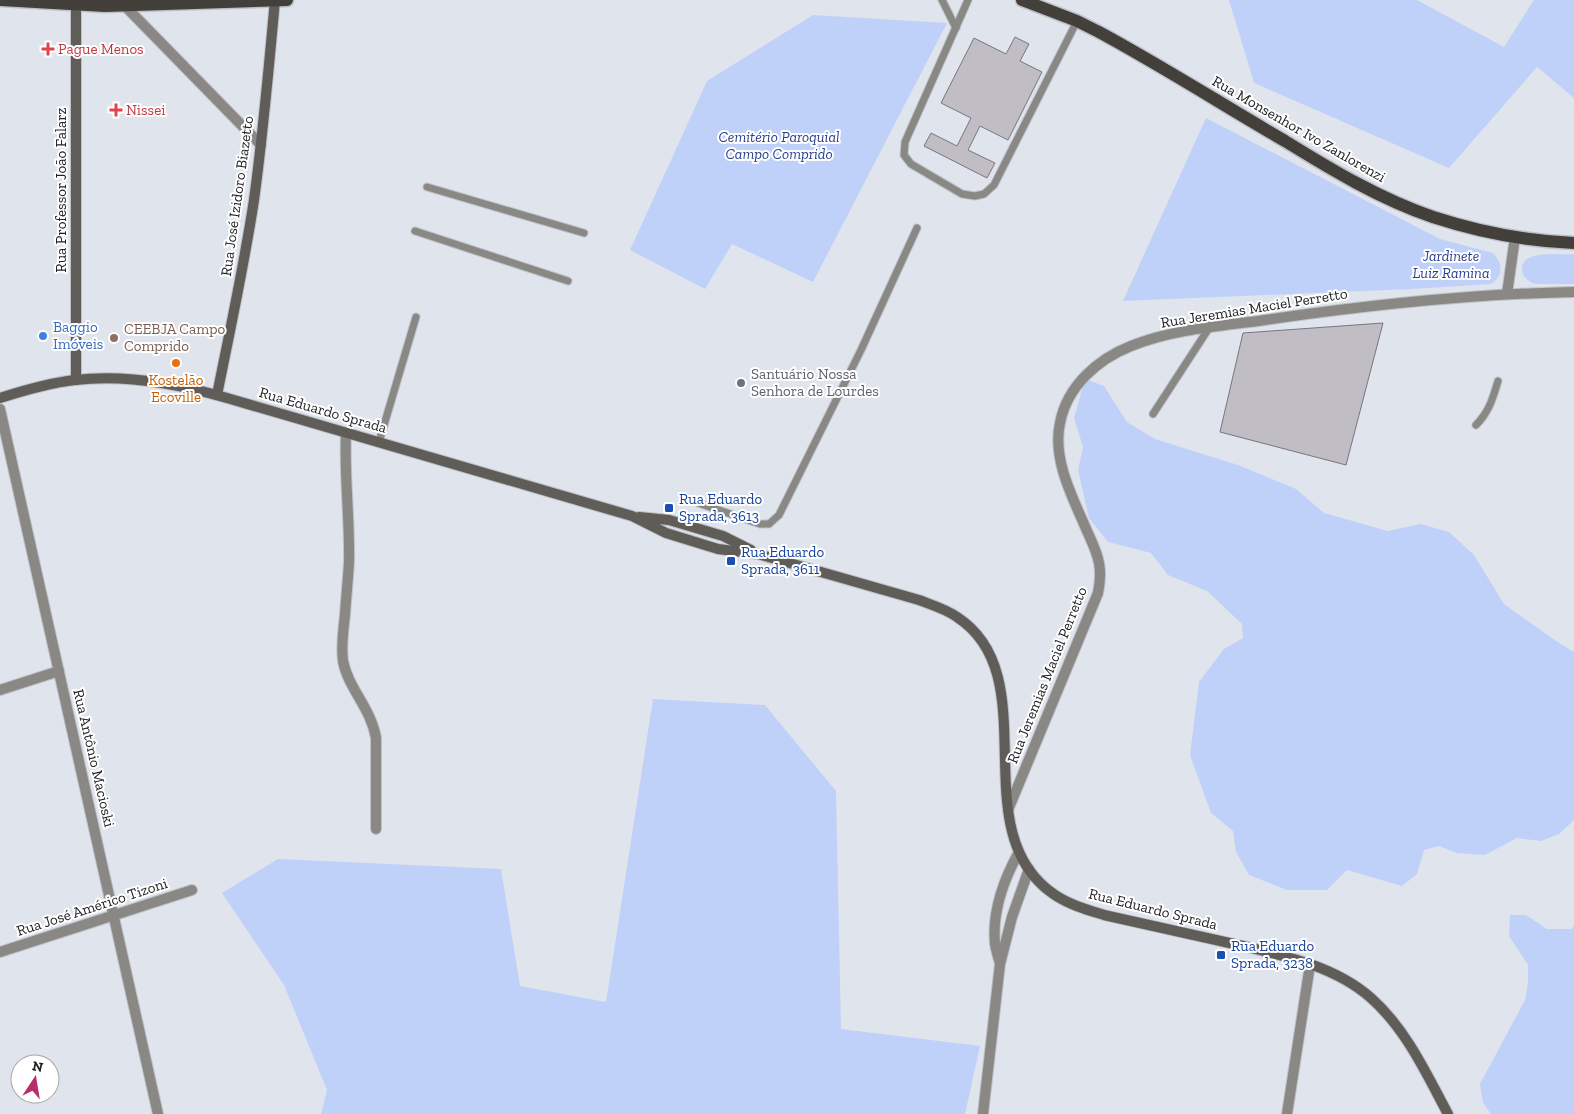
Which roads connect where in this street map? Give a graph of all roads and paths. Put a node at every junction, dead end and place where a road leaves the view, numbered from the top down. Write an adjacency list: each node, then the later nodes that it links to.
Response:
1 (1, 0): 7 (main road)
2 (275, 0): 3 (main road); 8 (main road); 11 (main road, Rua José Izidoro Biazetto)
3 (287, 0)
4 (942, 0): 10 (lane)
5 (968, 0): 10 (lane)
6 (1022, 0): 9 (main road, Rua Monsenhor Ivo Zanlorenzi)
7 (75, 3): 8 (main road); 23 (main road, Rua Professor João Falarz)
8 (125, 6): 11 (street)
9 (1077, 21): 10 (lane); 16 (main road, Rua Monsenhor Ivo Zanlorenzi)
10 (956, 28)
11 (261, 145): 25 (main road, Rua José Izidoro Biazetto)
12 (427, 187): 15 (lane)
13 (917, 228): 32 (lane)
14 (415, 231): 18 (lane)
15 (584, 233)
16 (1515, 237): 17 (main road, Rua Monsenhor Ivo Zanlorenzi); 20 (street)
17 (1574, 243)
18 (568, 280)
19 (1574, 292): 20 (street, Rua Jeremias Maciel Perretto)
20 (1507, 294): 22 (street, Rua Jeremias Maciel Perretto)
21 (416, 317): 31 (lane)
22 (1209, 328): 28 (lane); 35 (street, Rua Jeremias Maciel Perretto)
23 (76, 380): 25 (main road, Rua Eduardo Sprada); 26 (main road, Rua Eduardo Sprada)
24 (1498, 382): 29 (lane)
25 (217, 395): 30 (main road, Rua Eduardo Sprada)
26 (0, 398)
27 (0, 409): 33 (street, Rua Antônio Macioski)
28 (1153, 414)
29 (1476, 425)
30 (346, 433): 31 (main road, Rua Eduardo Sprada); 36 (street)
31 (378, 442): 35 (main road, Rua Eduardo Sprada)
32 (698, 503)
33 (59, 671): 34 (street); 40 (street, Rua Antônio Macioski)
34 (0, 690)
35 (1008, 810): 37 (main road, Rua Eduardo Sprada)
36 (376, 829)
37 (1019, 852): 38 (main road, Rua Eduardo Sprada); 42 (street)
38 (1029, 869): 42 (street); 43 (main road, Rua Eduardo Sprada)
39 (192, 890): 40 (street, Rua José Américo Tizoni)
40 (114, 915): 41 (street, Rua José Américo Tizoni); 44 (street, Rua Antônio Macioski)
41 (0, 952)
42 (1000, 964): 45 (street)
43 (1310, 965): 46 (street); 47 (main road, Rua Eduardo Sprada)
44 (158, 1114)
45 (983, 1114)
46 (1287, 1114)
47 (1448, 1114)

